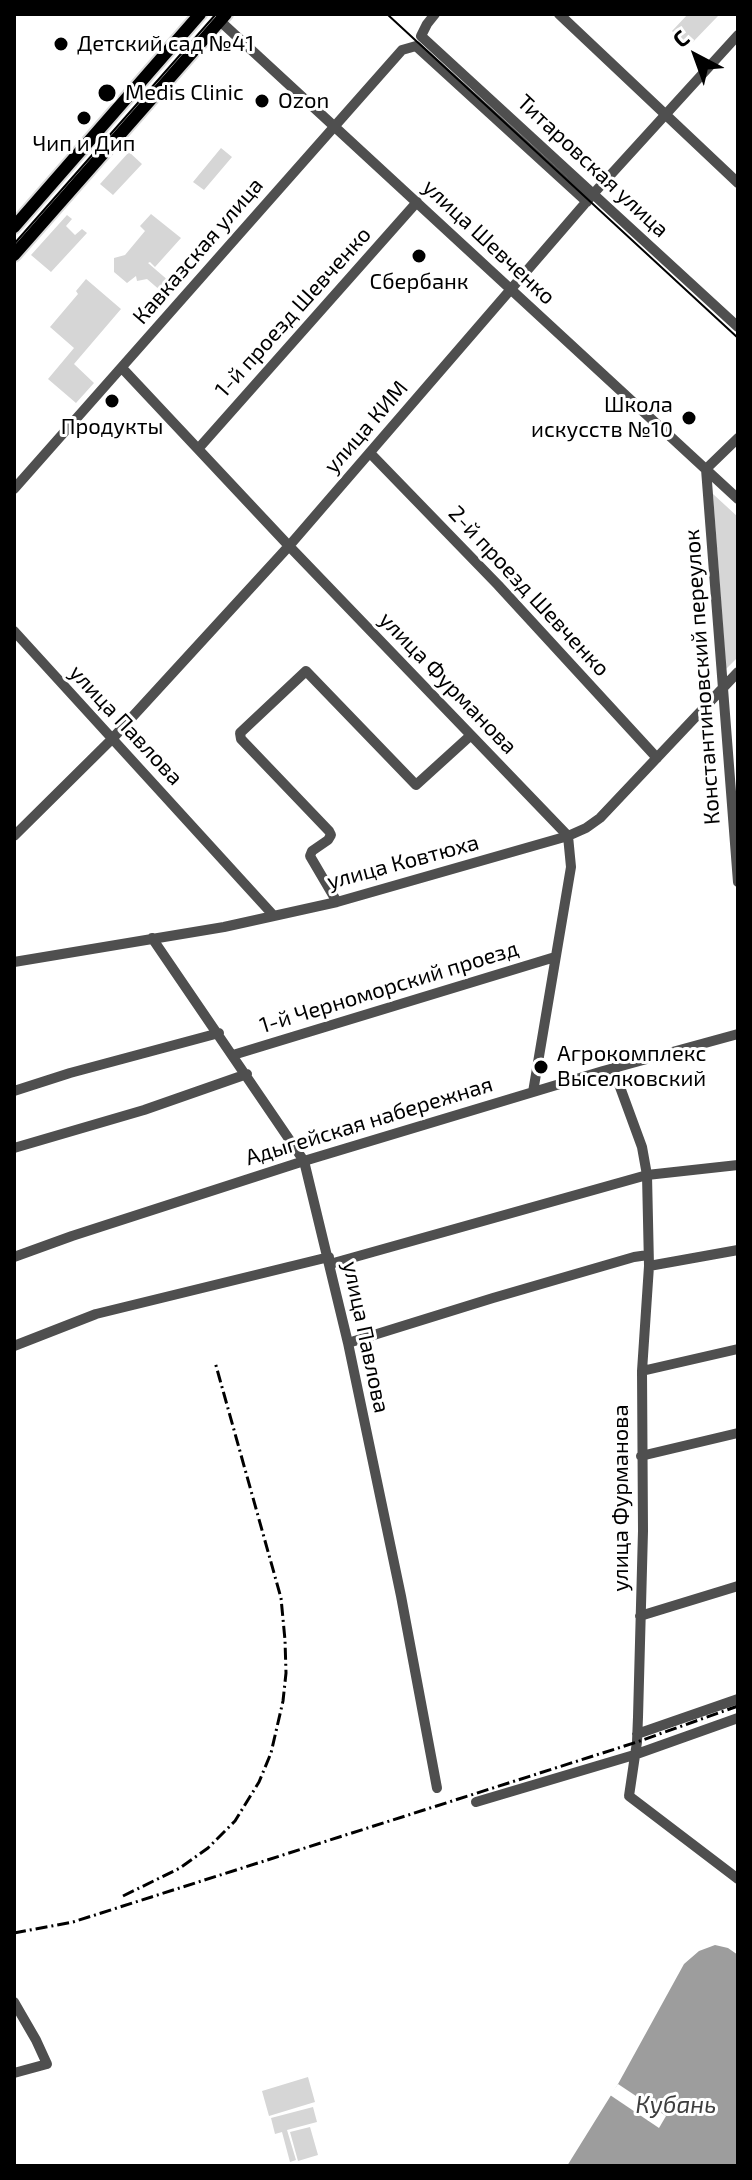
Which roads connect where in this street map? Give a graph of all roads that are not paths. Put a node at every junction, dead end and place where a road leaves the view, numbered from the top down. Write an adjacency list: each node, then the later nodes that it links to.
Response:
1 (200, 14): 12 (main road)
2 (435, 14): 6 (street, Кавказская улица)
3 (559, 14): 7 (street)
4 (219, 16): 8 (street, улица Шевченко); 13 (main road)
5 (737, 37): 7 (street, улица КИМ)
6 (418, 41): 8 (street, Кавказская улица); 10 (street, Титаровская улица)
7 (666, 114): 9 (street); 10 (street, улица КИМ)
8 (334, 126): 11 (street, улица Шевченко); 16 (street, Кавказская улица)
9 (738, 183)
10 (590, 198): 14 (street, улица КИМ); 15 (street, Титаровская улица)
11 (417, 202): 14 (street, улица Шевченко); 18 (street, 1-й проезд Шевченко)
12 (14, 227)
13 (14, 255)
14 (511, 291): 19 (street, улица КИМ); 20 (street, улица Шевченко)
15 (738, 327)
16 (122, 368): 18 (street, улица Фурманова); 21 (street, Кавказская улица)
17 (738, 438): 20 (street)
18 (198, 449): 23 (street, улица Фурманова)
19 (370, 453): 23 (street, улица КИМ); 29 (street, 2-й проезд Шевченко)
20 (706, 469): 22 (street, улица Шевченко); 26 (street, Константиновский переулок)
21 (14, 489)
22 (738, 499)
23 (289, 546): 27 (street, улица Фурманова); 28 (street, улица КИМ)
24 (14, 631): 28 (street, улица Павлова)
25 (738, 672): 26 (street, улица Ковтюха)
26 (722, 689): 29 (street, улица Ковтюха); 32 (street, Константиновский переулок)
27 (470, 736): 31 (street, улица Фурманова); 33 (street)
28 (112, 739): 30 (street, улица КИМ); 34 (street, улица Павлова)
29 (657, 758): 31 (street, улица Ковтюха)
30 (14, 836)
31 (568, 836): 33 (street, улица Ковтюха); 36 (street)
32 (738, 882)
33 (337, 902): 34 (street, улица Ковтюха)
34 (274, 916): 35 (street, улица Ковтюха)
35 (152, 938): 37 (street, улица Ковтюха); 38 (street, улица Павлова)
36 (555, 957): 40 (street, 1-й Черноморский проезд); 44 (street)
37 (14, 962)
38 (219, 1033): 40 (street, улица Павлова); 43 (street)
39 (738, 1034): 41 (street, Адыгейская набережная)
40 (233, 1055): 42 (street, улица Павлова)
41 (613, 1068): 44 (street, Адыгейская набережная); 48 (street, улица Фурманова)
42 (247, 1074): 45 (street); 46 (street, улица Павлова)
43 (14, 1091)
44 (533, 1092): 46 (street, Адыгейская набережная)
45 (14, 1148)
46 (304, 1161): 50 (street, Адыгейская набережная); 52 (street, улица Павлова)
47 (738, 1165): 48 (street)
48 (647, 1175): 51 (street, улица Фурманова); 52 (street)
49 (738, 1250): 51 (street)
50 (14, 1257)
51 (649, 1260): 53 (street); 56 (street, улица Фурманова)
52 (330, 1261): 53 (street, улица Павлова); 54 (street)
53 (348, 1343): 65 (street, улица Павлова)
54 (14, 1346)
55 (738, 1349): 56 (street)
56 (642, 1371): 58 (street, улица Фурманова)
57 (738, 1433): 58 (street)
58 (641, 1456): 60 (street, улица Фурманова)
59 (738, 1586): 60 (street)
60 (640, 1616): 63 (street, улица Фурманова)
61 (738, 1699): 63 (street)
62 (738, 1718): 64 (street)
63 (637, 1734): 64 (street, улица Фурманова)
64 (634, 1755): 66 (street); 67 (street, улица Фурманова)
65 (437, 1788)
66 (476, 1802)
67 (738, 1879)
68 (14, 2002): 69 (street)
69 (14, 2073)

